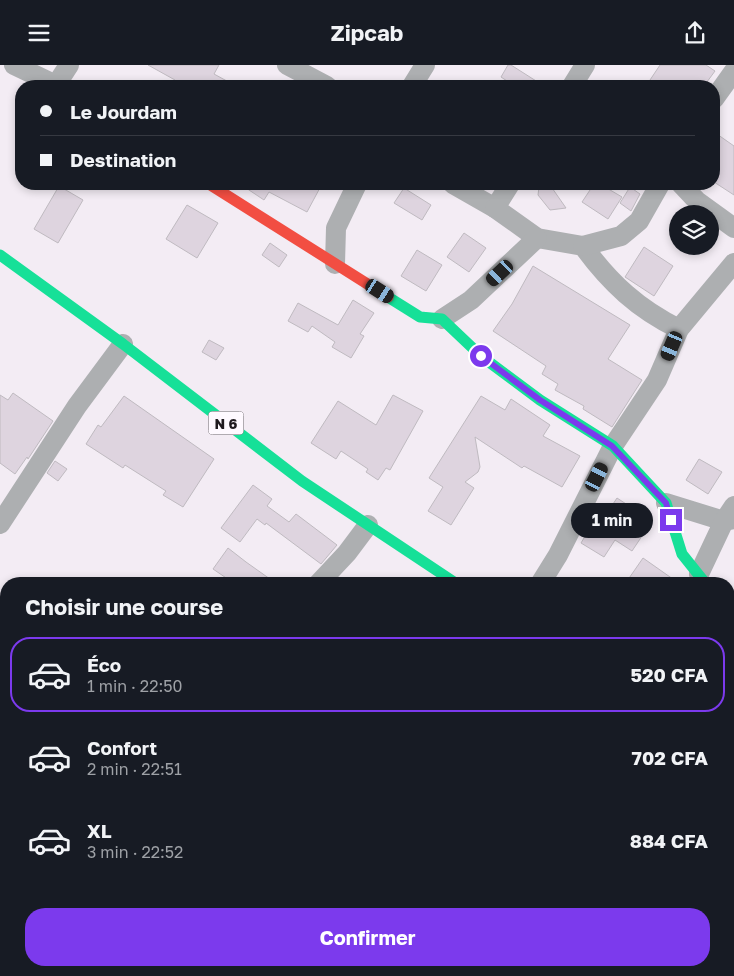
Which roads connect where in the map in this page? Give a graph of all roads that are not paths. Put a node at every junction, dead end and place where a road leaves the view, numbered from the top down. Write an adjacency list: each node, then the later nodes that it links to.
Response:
1 (14, 65): 7 (street)
2 (69, 65): 8 (street)
3 (288, 65): 9 (street)
4 (425, 65): 10 (street)
5 (585, 65): 11 (street)
6 (734, 71): 12 (street)
7 (44, 80)
8 (60, 80)
9 (316, 80)
10 (416, 80)
11 (576, 80)
12 (720, 91)
13 (218, 190): 25 (street)
14 (354, 190): 25 (street)
15 (464, 190): 19 (street)
16 (506, 190): 19 (street)
17 (657, 190): 22 (street)
18 (687, 190): 20 (street)
19 (495, 208): 21 (street)
20 (734, 228)
21 (538, 239): 22 (street); 26 (street)
22 (583, 247): 27 (street)
23 (0, 255): 28 (street, N 6)
24 (734, 263): 27 (street)
25 (335, 264): 26 (street)
26 (442, 319): 29 (street)
27 (680, 329): 29 (street)
28 (123, 344): 32 (street); 33 (street, N 6)
29 (612, 446): 30 (street); 36 (street)
30 (666, 503): 31 (street); 37 (street)
31 (731, 515): 38 (street)
32 (0, 524)
33 (368, 525): 34 (street); 35 (street, N 6)
34 (325, 577)
35 (446, 577)
36 (544, 577)
37 (700, 577)
38 (703, 577)

